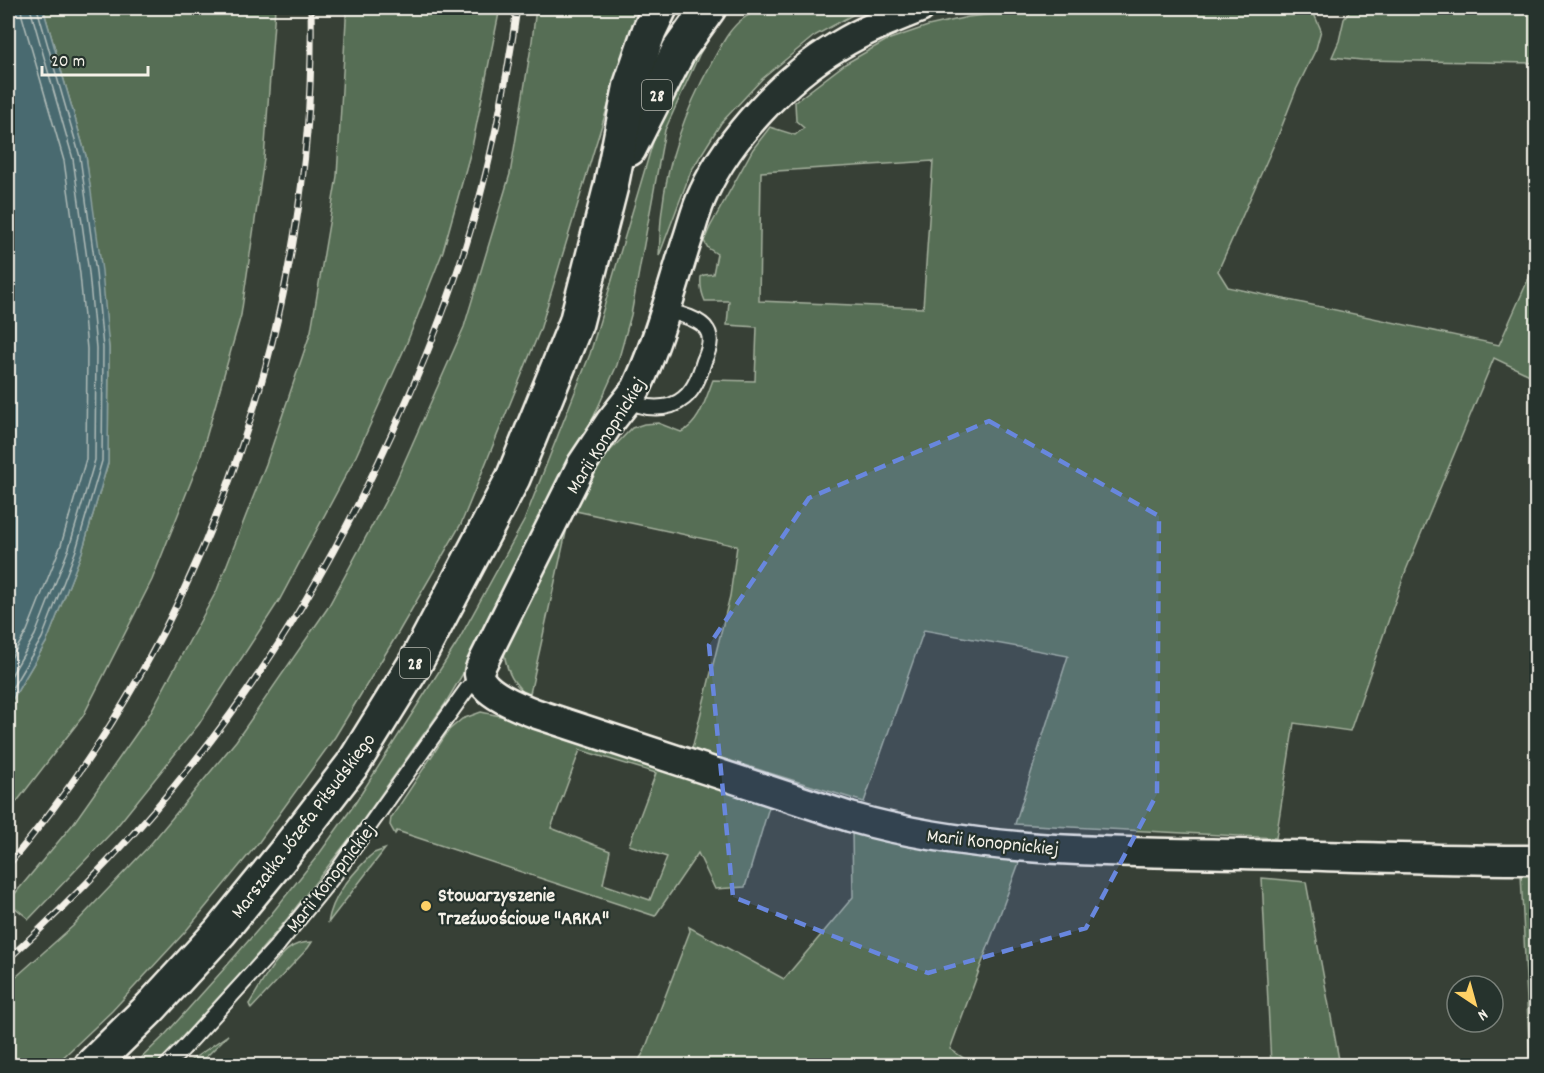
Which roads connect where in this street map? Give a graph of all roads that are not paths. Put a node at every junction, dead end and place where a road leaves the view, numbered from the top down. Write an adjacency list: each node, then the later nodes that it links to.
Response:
1 (660, 8): 4 (main road, Marszałka Józefa Piłsudskiego / 28)
2 (709, 8): 4 (main road, Marszałka Józefa Piłsudskiego / 28)
3 (920, 8): 5 (street, Marii Konopnickiej)
4 (611, 186): 9 (main road, Marszałka Józefa Piłsudskiego / 28)
5 (665, 310): 6 (street, Marii Konopnickiej); 6 (lane)
6 (627, 399): 7 (street, Marii Konopnickiej)
7 (480, 678): 8 (street, Marii Konopnickiej); 10 (lane, Marii Konopnickiej)
8 (1536, 860)
9 (91, 1065)
10 (166, 1065)

